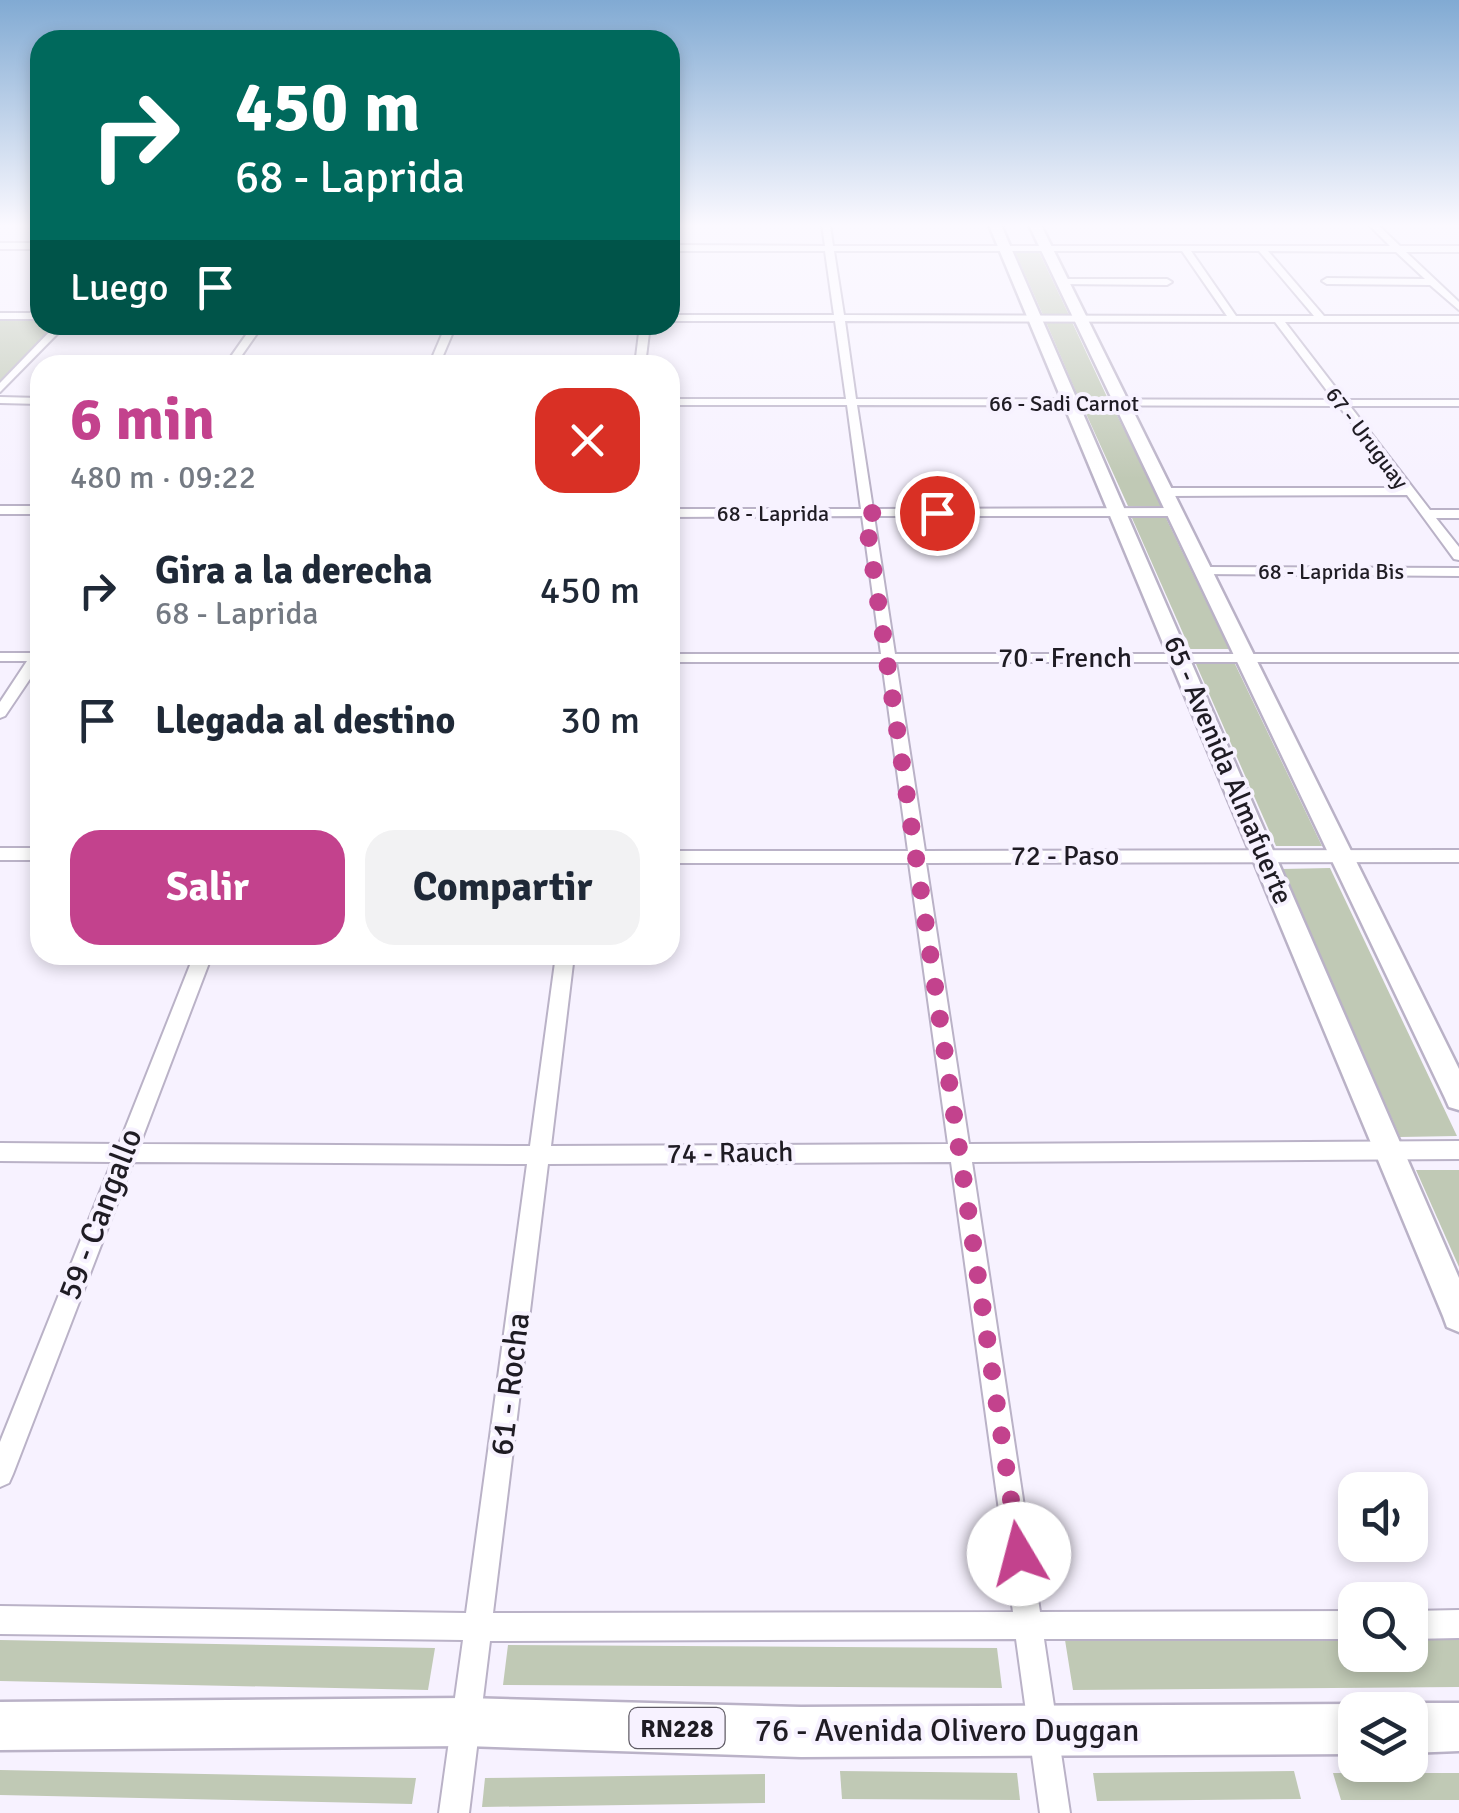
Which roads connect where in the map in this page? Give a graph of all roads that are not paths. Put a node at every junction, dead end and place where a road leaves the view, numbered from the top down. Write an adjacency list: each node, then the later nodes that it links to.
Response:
1 (838, 310): 10 (street)
2 (1030, 310): 11 (main road, 65 - Avenida Almafuerte)
3 (1075, 310): 12 (main road)
4 (1227, 310): 13 (street)
5 (1314, 310): 8 (street)
6 (0, 316): 7 (street)
7 (30, 316)
8 (1320, 317): 14 (street); 15 (street)
9 (680, 318): 10 (street)
10 (839, 318): 11 (street); 24 (street)
11 (1034, 318): 12 (street); 23 (main road, 65 - Avenida Almafuerte)
12 (1079, 318): 13 (street); 25 (main road)
13 (1233, 318): 14 (street)
14 (1277, 318): 26 (street, 67 - Uruguay)
15 (1459, 318)
16 (51, 335): 17 (street)
17 (32, 355)
18 (30, 357): 19 (street)
19 (0, 388)
20 (0, 400): 21 (street)
21 (30, 401)
22 (680, 402): 24 (street, 66 - Sadi Carnot)
23 (1070, 403): 24 (street, 66 - Sadi Carnot); 25 (street, 66 - Sadi Carnot); 34 (main road, 65 - Avenida Almafuerte)
24 (851, 404): 33 (street)
25 (1120, 404): 26 (street, 66 - Sadi Carnot); 29 (main road)
26 (1341, 404): 27 (street, 66 - Sadi Carnot); 28 (street, 67 - Uruguay)
27 (1459, 404)
28 (1406, 492): 29 (street, 68 - Laprida); 35 (street, 67 - Uruguay)
29 (1172, 502): 34 (street, 68 - Laprida); 38 (main road)
30 (0, 510): 31 (street)
31 (30, 510)
32 (680, 512): 33 (street, 68 - Laprida)
33 (865, 513): 34 (street, 68 - Laprida); 44 (street)
34 (1117, 513): 45 (main road, 65 - Avenida Almafuerte)
35 (1426, 514): 36 (street); 37 (street, 67 - Uruguay)
36 (1459, 514)
37 (1459, 556)
38 (1204, 570): 39 (street, 68 - Laprida Bis); 42 (main road)
39 (1459, 572)
40 (0, 656): 41 (street)
41 (30, 656)
42 (1245, 656): 45 (street, 70 - French); 46 (street, 70 - French); 55 (main road)
43 (680, 658): 44 (street, 70 - French)
44 (888, 658): 45 (street, 70 - French); 51 (street)
45 (1180, 658): 52 (main road, 65 - Avenida Almafuerte)
46 (1459, 658)
47 (30, 669): 48 (street)
48 (0, 713)
49 (0, 854): 50 (street)
50 (30, 854)
51 (917, 856): 52 (street, 72 - Paso); 54 (street, 72 - Paso); 60 (street)
52 (1266, 856): 55 (street, 72 - Paso); 63 (main road, 65 - Avenida Almafuerte)
53 (1459, 856): 55 (street, 72 - Paso)
54 (680, 857)
55 (1341, 857): 58 (main road)
56 (199, 965): 62 (street, 59 - Cangallo)
57 (564, 965): 64 (street, 61 - Rocha)
58 (1459, 1098)
59 (1459, 1150): 63 (street, 74 - Rauch)
60 (960, 1151): 63 (street, 74 - Rauch); 64 (street, 74 - Rauch); 72 (street)
61 (0, 1152): 62 (street, 74 - Rauch)
62 (122, 1152): 64 (street, 74 - Rauch); 66 (street, 59 - Cangallo)
63 (1389, 1153): 65 (main road, 65 - Avenida Almafuerte)
64 (539, 1155): 71 (street, 61 - Rocha)
65 (1459, 1316)
66 (0, 1474)
67 (0, 1620): 71 (street)
68 (1428, 1624): 69 (street)
69 (1459, 1624)
70 (1338, 1625): 72 (street)
71 (478, 1627): 72 (street); 73 (street, 61 - Rocha)
72 (1030, 1628): 78 (street)
73 (466, 1722): 74 (highway, 76 - Avenida Olivero Duggan / RN228); 78 (highway, 76 - Avenida Olivero Duggan / RN228); 79 (street, 61 - Rocha)
74 (0, 1726)
75 (1459, 1727): 76 (highway)
76 (1428, 1728)
77 (1338, 1729): 78 (highway, 76 - Avenida Olivero Duggan / RN228)
78 (1047, 1731): 80 (street)
79 (454, 1813)
80 (1055, 1813)

